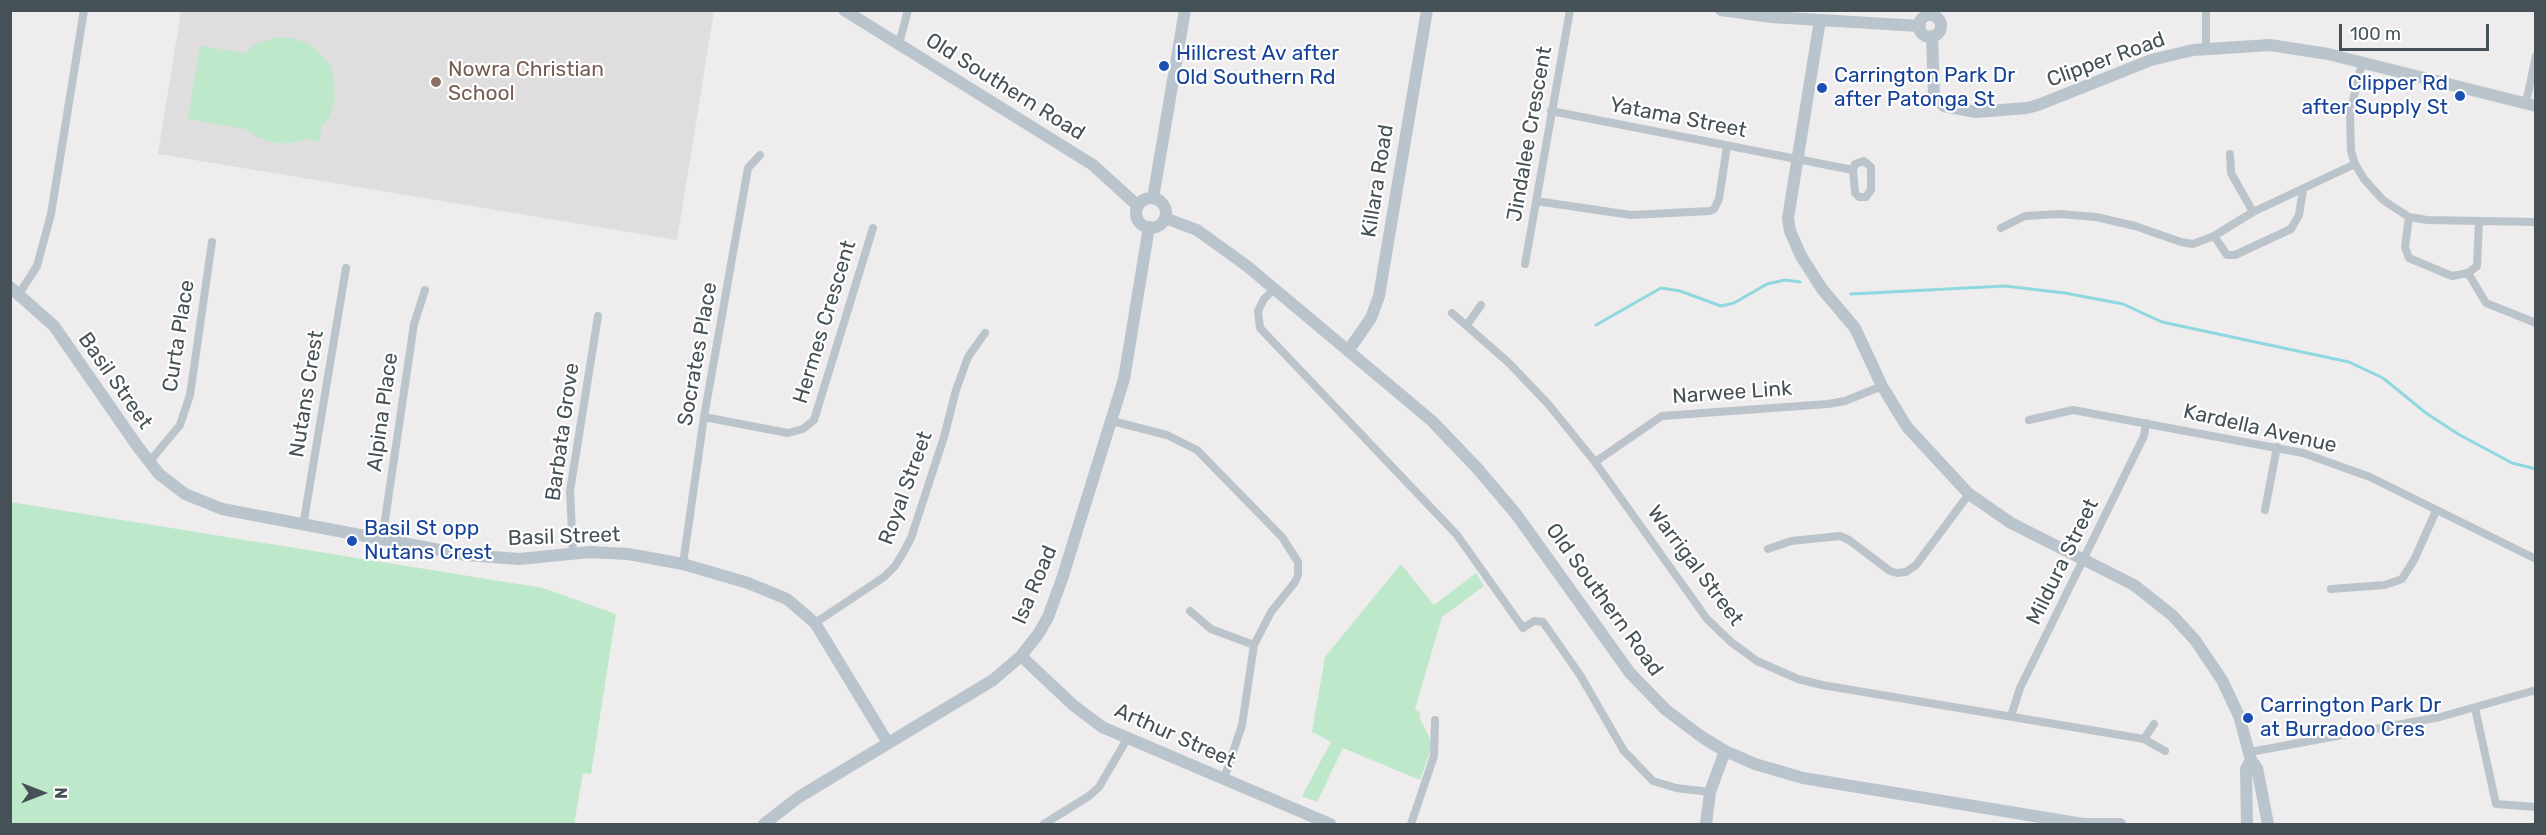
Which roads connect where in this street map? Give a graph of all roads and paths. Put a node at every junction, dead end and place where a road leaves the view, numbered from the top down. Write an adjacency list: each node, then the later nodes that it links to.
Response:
1 (84, 10): 44 (street)
2 (844, 10): 13 (street, Old Southern Road)
3 (908, 10): 13 (street)
4 (1185, 10): 26 (street)
5 (1427, 10): 51 (street, Killara Road)
6 (1570, 10): 18 (street, Jindalee Crescent)
7 (1721, 10): 10 (street)
8 (2206, 10): 14 (street)
9 (1932, 13): 11 (street); 12 (street)
10 (1821, 15): 11 (street); 22 (street)
11 (1920, 26): 12 (street)
12 (1932, 36): 14 (street, Clipper Road)
13 (899, 44): 28 (street, Old Southern Road)
14 (2206, 48): 16 (street, Clipper Road)
15 (2535, 56): 17 (street)
16 (2362, 63): 17 (street, Clipper Road); 23 (street)
17 (2531, 104)
18 (1551, 111): 19 (street, Yatama Street); 27 (street, Jindalee Crescent)
19 (1727, 146): 22 (street, Yatama Street); 27 (street)
20 (2230, 154): 29 (street)
21 (760, 155): 53 (street, Socrates Place)
22 (1798, 159): 24 (street, Yatama Street); 52 (street)
23 (2355, 164): 25 (street); 30 (street)
24 (1853, 170)
25 (2304, 190): 29 (street); 37 (street)
26 (1153, 198): 28 (street); 31 (street)
27 (1536, 201): 39 (street, Jindalee Crescent)
28 (1138, 206): 34 (street)
29 (2253, 212): 37 (street)
30 (2409, 217): 32 (street); 41 (street)
31 (1165, 218): 34 (street); 42 (street, Old Southern Road)
32 (2479, 221): 33 (street); 41 (street)
33 (2535, 222)
34 (1149, 227): 55 (street, Isa Road)
35 (873, 228): 53 (street, Hermes Crescent)
36 (2001, 228): 37 (street)
37 (2214, 236)
38 (212, 242): 58 (street, Curta Place)
39 (1525, 264)
40 (346, 268): 63 (street, Nutans Crest)
41 (2468, 273): 48 (street)
42 (1275, 288): 51 (street, Old Southern Road); 87 (street)
43 (425, 290): 64 (street, Alpina Place)
44 (15, 291): 58 (street, Basil Street)
45 (1481, 305): 49 (street)
46 (1452, 313): 49 (street, Warrigal Street)
47 (598, 316): 66 (street, Barbata Grove)
48 (2535, 323)
49 (1467, 325): 59 (street, Warrigal Street)
50 (985, 333): 72 (street, Royal Street)
51 (1348, 351): 83 (street, Old Southern Road)
52 (1882, 386): 59 (street, Narwee Link); 60 (street)
53 (704, 417): 69 (street, Socrates Place)
54 (2030, 420): 56 (street, Kardella Avenue)
55 (1112, 421): 73 (street); 74 (street, Isa Road)
56 (2146, 423): 57 (street, Kardella Avenue); 68 (street, Mildura Street)
57 (2277, 447): 61 (street); 62 (street, Kardella Avenue)
58 (150, 461): 63 (street, Basil Street)
59 (1595, 462): 77 (street, Warrigal Street)
60 (1969, 494): 65 (street); 68 (street)
61 (2265, 510)
62 (2436, 511): 67 (street, Kardella Avenue); 70 (street)
63 (303, 526): 64 (street, Basil Street)
64 (382, 540): 66 (street, Basil Street)
65 (1768, 549)
66 (573, 554): 69 (street, Basil Street)
67 (2535, 559)
68 (2084, 560): 77 (street, Mildura Street); 85 (street)
69 (683, 564): 72 (street, Basil Street)
70 (2331, 589)
71 (1190, 611): 73 (street)
72 (815, 622): 82 (street, Basil Street)
73 (1254, 645): 86 (street)
74 (1021, 656): 81 (street, Arthur Street); 82 (street, Isa Road)
75 (2535, 690): 76 (street)
76 (2475, 708): 85 (street); 88 (street)
77 (2011, 716): 80 (street, Warrigal Street)
78 (1435, 720): 93 (street)
79 (2154, 724): 80 (street)
80 (2144, 738): 84 (street, Warrigal Street)
81 (1127, 739): 86 (street, Arthur Street); 91 (street)
82 (888, 743): 90 (street, Isa Road)
83 (1725, 751): 87 (street); 89 (street, Old Southern Road)
84 (2164, 751)
85 (2251, 756): 96 (street); 97 (street)
86 (1224, 780): 92 (street, Arthur Street)
87 (1710, 792): 94 (street)
88 (2535, 807)
89 (2082, 824): 95 (street, Old Southern Road)
90 (764, 825)
91 (1044, 825)
92 (1330, 825)
93 (1411, 825)
94 (1706, 825)
95 (2120, 825)
96 (2247, 825)
97 (2268, 825)

